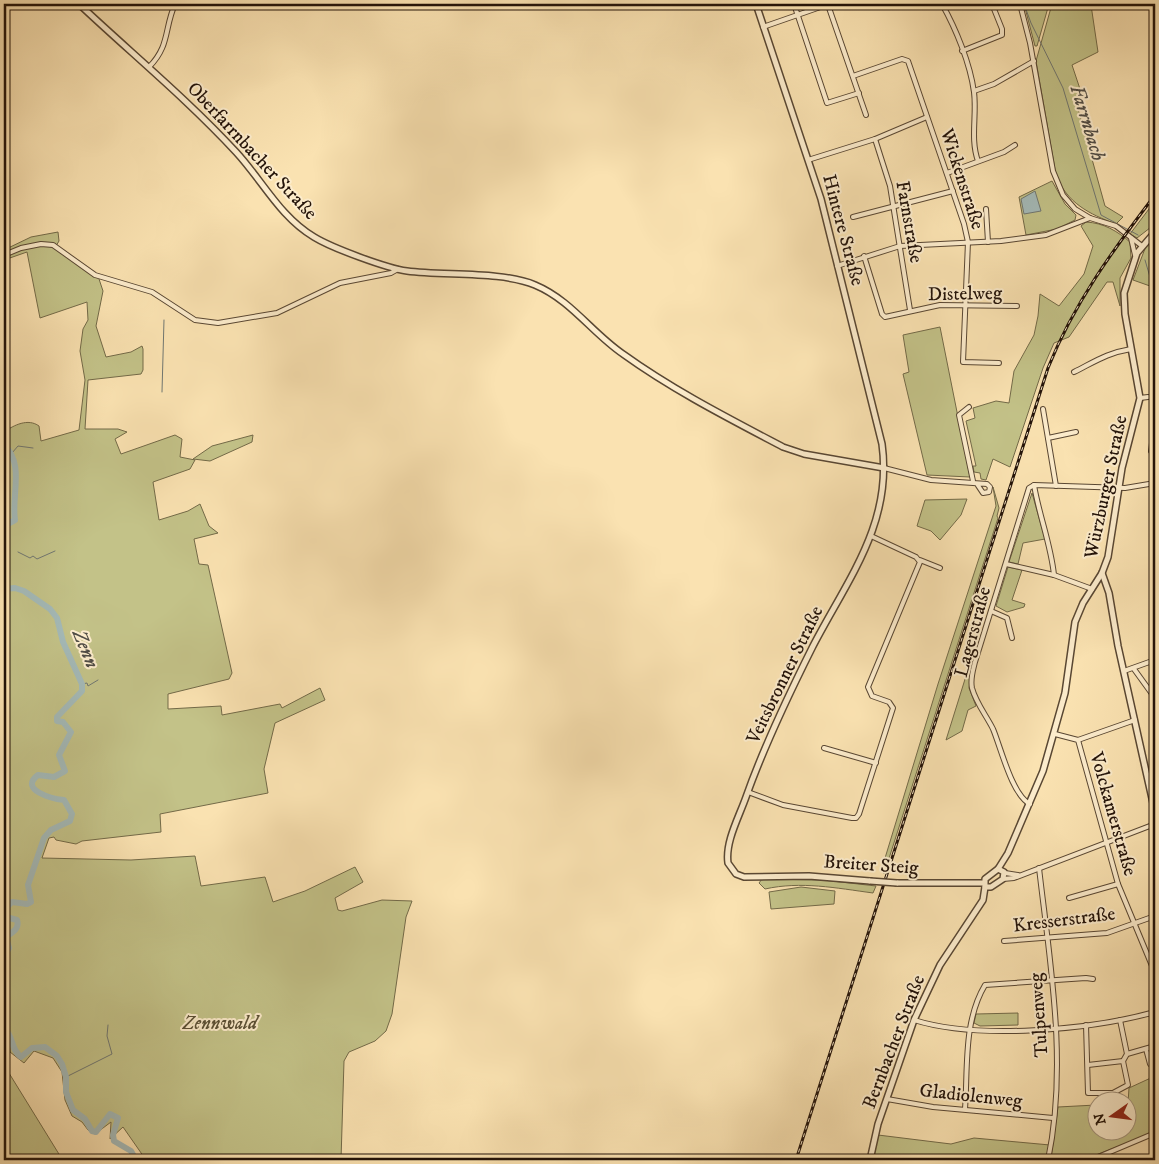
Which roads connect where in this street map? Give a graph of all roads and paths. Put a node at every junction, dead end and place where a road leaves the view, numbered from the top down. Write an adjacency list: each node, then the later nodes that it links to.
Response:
1 (79, 4): 13 (street, Oberfarrnbacher Straße)
2 (175, 4): 13 (street)
3 (756, 4): 10 (street, Hintere Straße)
4 (794, 4): 9 (street)
5 (829, 4): 9 (street); 14 (street)
6 (942, 4): 11 (street)
7 (992, 4): 11 (street)
8 (1020, 4): 12 (street)
9 (796, 16): 10 (street); 16 (street)
10 (763, 27): 21 (street, Hintere Straße)
11 (962, 51): 15 (street)
12 (1034, 61): 15 (street); 27 (street)
13 (148, 67): 41 (street, Oberfarrnbacher Straße)
14 (853, 76): 16 (street); 18 (street, Wickenstraße)
15 (974, 91): 22 (street)
16 (859, 93): 17 (street)
17 (866, 115)
18 (927, 117): 19 (street); 23 (street, Wickenstraße)
19 (875, 140): 21 (street); 25 (street, Farnstraße)
20 (1015, 145): 22 (street)
21 (808, 160): 40 (street, Hintere Straße)
22 (978, 161): 23 (street)
23 (947, 173): 24 (street, Wickenstraße)
24 (953, 191): 25 (street); 33 (street, Wickenstraße)
25 (893, 207): 28 (street); 35 (street, Farnstraße)
26 (986, 209): 34 (street)
27 (1082, 214): 29 (street); 30 (street)
28 (852, 218)
29 (1090, 218): 30 (street); 32 (street)
30 (1076, 224): 34 (street)
31 (1155, 232): 36 (street, Würzburger Straße)
32 (1130, 236): 36 (street); 39 (street)
33 (968, 242): 34 (street); 35 (street); 42 (street, Wickenstraße)
34 (988, 242)
35 (900, 246): 38 (street); 44 (street, Farnstraße)
36 (1142, 246): 39 (street, Würzburger Straße)
37 (4, 255): 41 (street)
38 (864, 256): 40 (street); 44 (street, Distelweg)
39 (1135, 257): 45 (street, Würzburger Straße)
40 (837, 266): 56 (street, Hintere Straße)
41 (398, 269): 56 (street, Oberfarrnbacher Straße)
42 (965, 305): 43 (street, Distelweg); 44 (street, Distelweg); 46 (street, Wickenstraße)
43 (1017, 306)
44 (910, 310)
45 (1131, 349): 47 (street); 49 (street, Würzburger Straße)
46 (999, 363)
47 (1074, 372)
48 (1148, 397): 49 (street)
49 (1140, 398): 60 (street, Würzburger Straße)
50 (969, 407): 56 (street, Oberfarrnbacher Straße)
51 (1043, 409): 53 (street)
52 (1076, 432): 53 (street)
53 (1048, 438): 59 (street)
54 (1155, 442): 55 (street)
55 (1150, 451)
56 (884, 468): 61 (street, Veitsbronner Straße)
57 (1155, 483): 60 (street)
58 (1032, 486): 59 (street); 63 (street, Lagerstraße); 66 (street)
59 (1056, 486): 60 (street)
60 (1119, 487): 65 (street, Würzburger Straße)
61 (871, 536): 62 (street); 79 (street, Veitsbronner Straße)
62 (920, 560): 64 (street); 78 (street)
63 (1006, 564): 66 (street); 68 (street, Lagerstraße)
64 (940, 568)
65 (1102, 573): 67 (street); 72 (street, Würzburger Straße)
66 (1054, 575): 67 (street)
67 (1092, 589): 75 (street)
68 (992, 611): 69 (street); 80 (street, Lagerstraße)
69 (1012, 638)
70 (1155, 660): 71 (street)
71 (1134, 669): 72 (street); 73 (street)
72 (1124, 671): 74 (street, Würzburger Straße)
73 (1155, 698)
74 (1135, 720): 76 (street); 81 (street, Würzburger Straße)
75 (1055, 734): 76 (street, Volckamerstraße); 80 (street)
76 (1078, 740): 83 (street, Volckamerstraße)
77 (824, 748): 78 (street)
78 (876, 764): 79 (street)
79 (748, 792): 86 (street, Veitsbronner Straße)
80 (1030, 804): 85 (street)
81 (1155, 812)
82 (1155, 824): 83 (street)
83 (1105, 842): 84 (street); 88 (street, Volckamerstraße)
84 (1039, 868): 85 (street); 92 (street, Tulpenweg)
85 (1002, 873): 87 (street); 87 (street)
86 (757, 877): 87 (street, Breiter Steig, bridge)
87 (986, 884): 98 (street, Bernbacher Straße)
88 (1118, 884): 89 (street); 91 (street, Volckamerstraße)
89 (1070, 898)
90 (1155, 916): 91 (street, Kresserstraße)
91 (1135, 924): 92 (street, Kresserstraße); 94 (street, Volckamerstraße)
92 (1046, 938): 93 (street, Kresserstraße); 96 (street, Tulpenweg)
93 (1004, 941)
94 (1155, 973)
95 (1094, 979): 96 (street)
96 (1051, 981): 101 (street, Tulpenweg); 102 (street)
97 (1155, 1012): 99 (street)
98 (914, 1020): 102 (street); 109 (street, Bernbacher Straße)
99 (1120, 1020): 100 (street); 105 (street)
100 (1086, 1025): 101 (street); 108 (street)
101 (1054, 1028): 102 (street); 111 (street, Tulpenweg)
102 (970, 1030): 110 (street)
103 (1155, 1046): 104 (street)
104 (1146, 1049): 105 (street); 107 (street)
105 (1127, 1054): 106 (street)
106 (1123, 1061): 108 (street); 108 (street)
107 (1150, 1064)
108 (1088, 1065)
109 (887, 1099): 110 (street, Gladiolenweg); 113 (street, Bernbacher Straße)
110 (966, 1110): 111 (street, Gladiolenweg)
111 (1053, 1118): 114 (street, Tulpenweg)
112 (1155, 1133): 115 (street)
113 (870, 1160)
114 (1048, 1160)
115 (1091, 1160)

